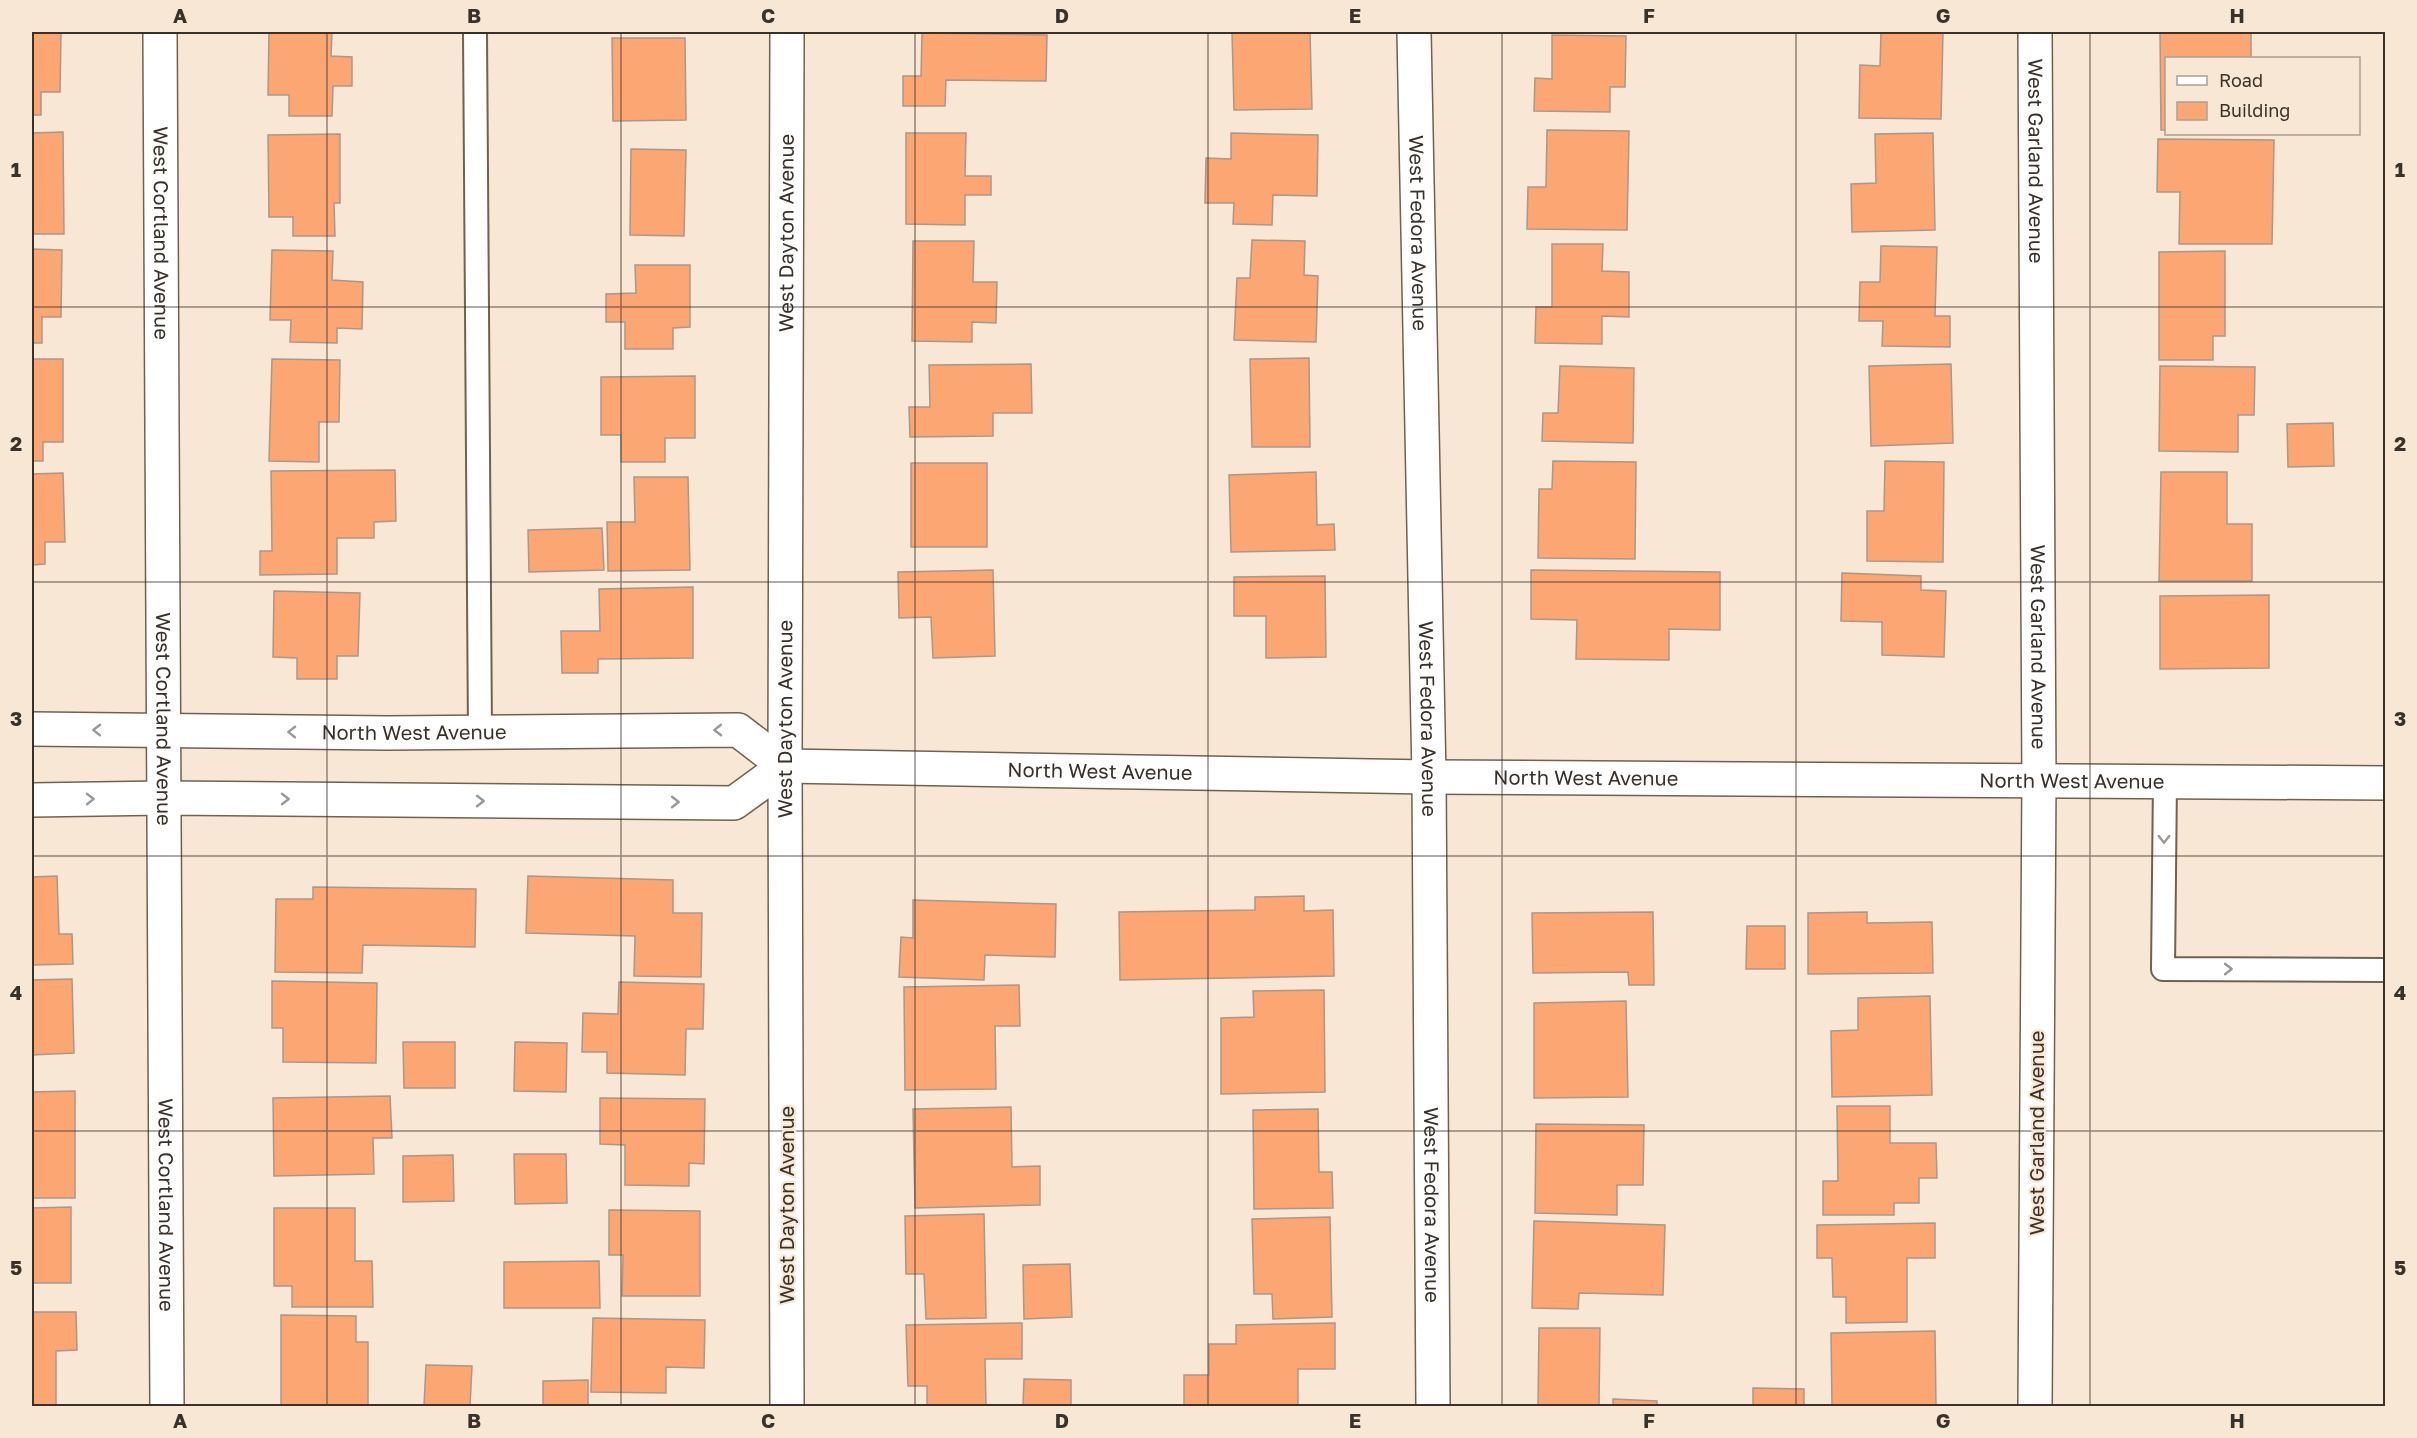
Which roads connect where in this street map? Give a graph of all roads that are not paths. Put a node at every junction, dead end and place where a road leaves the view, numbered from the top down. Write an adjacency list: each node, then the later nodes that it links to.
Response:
1 (160, 32): 7 (street, West Cortland Avenue)
2 (475, 32): 8 (lane)
3 (787, 32): 9 (street, West Dayton Avenue)
4 (1414, 32): 10 (street, West Fedora Avenue)
5 (2035, 32): 11 (street, West Garland Avenue)
6 (32, 729): 7 (street, North West Avenue, one-way to 6)
7 (163, 730): 8 (street, North West Avenue, one-way to 7); 14 (street, West Cortland Avenue)
8 (480, 733): 9 (street, North West Avenue, one-way to 8)
9 (785, 766): 10 (street, North West Avenue); 14 (street, one-way to 9); 18 (street, West Dayton Avenue)
10 (1429, 777): 11 (street, North West Avenue); 19 (street, West Fedora Avenue)
11 (2039, 779): 12 (street, North West Avenue); 20 (street, West Garland Avenue)
12 (2165, 780): 13 (street, North West Avenue); 16 (lane, one-way to 16)
13 (2385, 783)
14 (164, 798): 15 (street, one-way to 14); 17 (street, West Cortland Avenue)
15 (32, 800)
16 (2385, 970)
17 (167, 1407)
18 (787, 1407)
19 (1433, 1407)
20 (2035, 1407)

